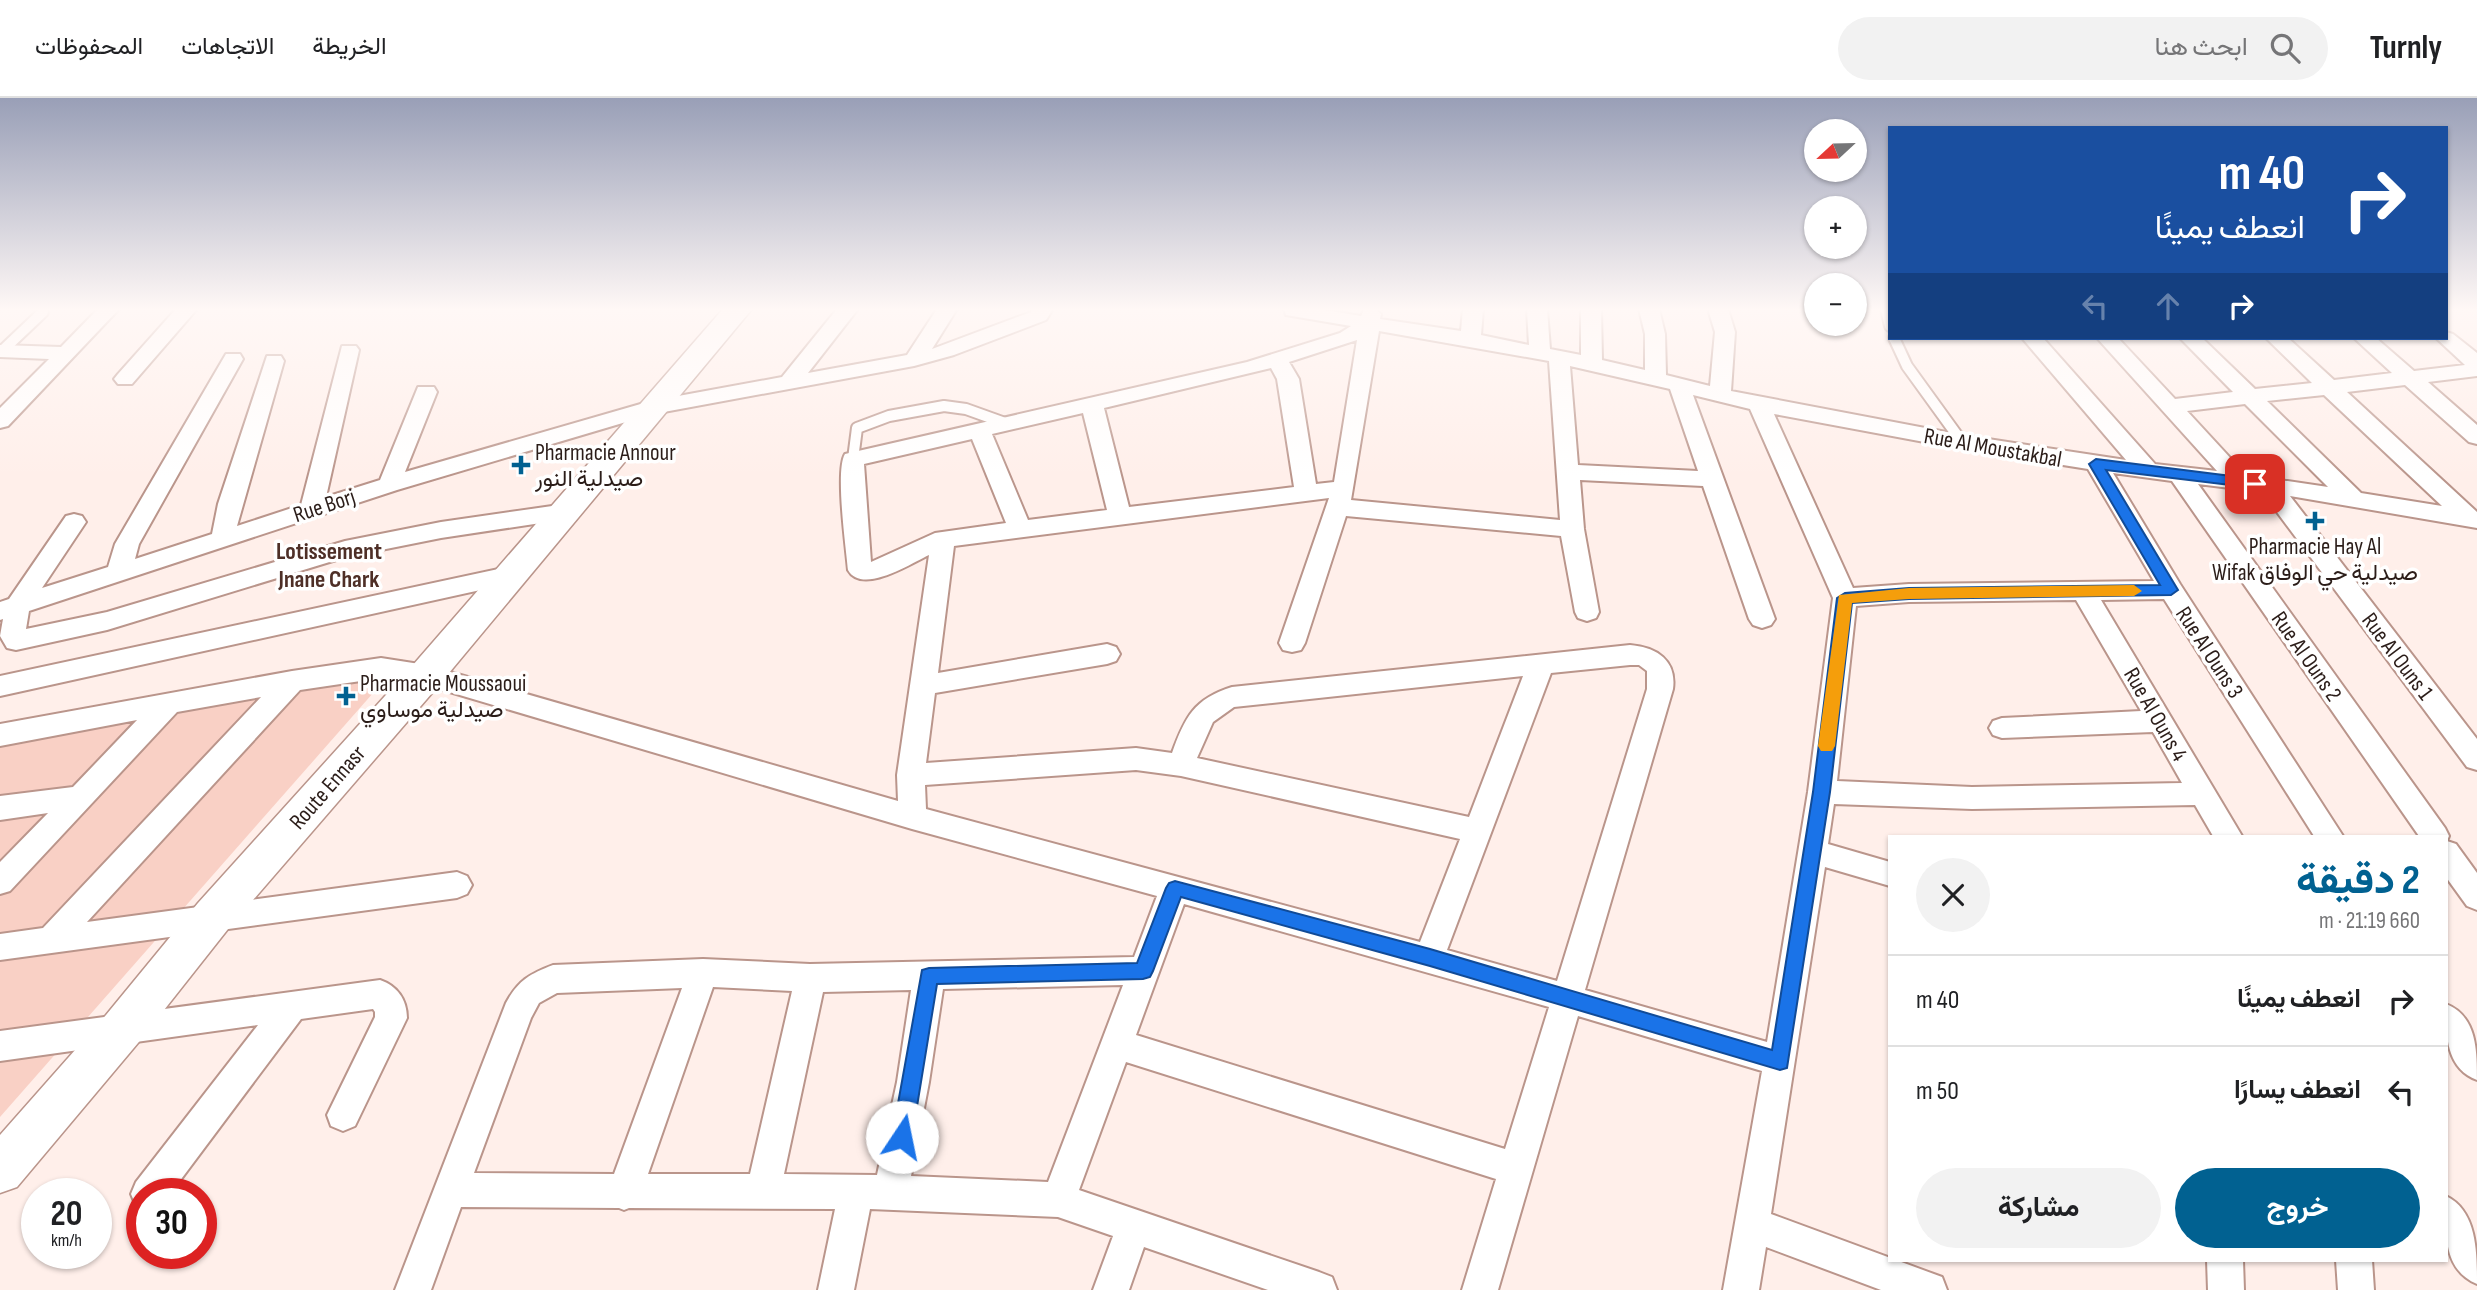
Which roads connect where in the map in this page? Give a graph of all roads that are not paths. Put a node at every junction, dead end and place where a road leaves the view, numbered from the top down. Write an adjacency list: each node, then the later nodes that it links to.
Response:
1 (54, 365): 36 (street)
2 (138, 365): 24 (street)
3 (230, 365): 62 (street)
4 (273, 365): 60 (street)
5 (346, 365): 53 (street)
6 (689, 365): 35 (main road, Route Ennasr)
7 (804, 365): 26 (street)
8 (889, 365): 26 (street, Rue Borj)
9 (1258, 365): 32 (street)
10 (1280, 365): 50 (street)
11 (1363, 365): 51 (street)
12 (1550, 365): 44 (street)
13 (1595, 365): 25 (street, Rue Al Moustakbal)
14 (1656, 365): 25 (street)
15 (1722, 365): 30 (street)
16 (1906, 365): 40 (lane)
17 (2055, 365): 43 (street)
18 (2132, 365): 34 (street)
19 (2217, 365): 31 (street)
20 (2305, 365): 28 (street)
21 (2395, 365): 23 (street)
22 (2477, 370): 23 (street)
23 (2408, 376): 28 (street); 39 (street)
24 (125, 379)
25 (1656, 379): 27 (street, Rue Al Moustakbal)
26 (789, 383): 35 (street, Rue Borj)
27 (1679, 385): 30 (street, Rue Al Moustakbal); 46 (street)
28 (2328, 386): 31 (street); 56 (street)
29 (426, 392): 48 (street)
30 (1720, 394): 33 (street, Rue Al Moustakbal)
31 (2248, 396): 34 (street); 52 (street)
32 (1092, 404): 37 (street); 55 (street)
33 (1759, 404): 40 (street, Rue Al Moustakbal); 66 (street)
34 (2171, 406): 47 (street)
35 (651, 408): 48 (street, Rue Borj); 54 (main road, Route Ennasr)
36 (5, 412)
37 (1005, 424): 38 (street); 41 (lane)
38 (979, 430): 41 (street); 58 (street)
39 (2477, 437)
40 (1962, 442): 42 (street, Rue Al Moustakbal)
41 (853, 459): 61 (street)
42 (2096, 464): 43 (street, Rue Al Moustakbal); 64 (street, Rue Al Ouns 3)
43 (2148, 471): 45 (street, Rue Al Moustakbal)
44 (1567, 472): 46 (street); 59 (street)
45 (2180, 476): 47 (street, Rue Al Moustakbal); 92 (street, Rue Al Ouns 2)
46 (1710, 479): 69 (street)
47 (2240, 482): 49 (street, Rue Al Moustakbal)
48 (389, 485): 53 (street, Rue Borj)
49 (2269, 485): 52 (street, Rue Al Moustakbal); 81 (street, Rue Al Ouns 1)
50 (1306, 493): 51 (street); 55 (street)
51 (1340, 498): 59 (street); 70 (street)
52 (2354, 499): 56 (street, Rue Al Moustakbal)
53 (312, 509): 60 (street, Rue Borj)
54 (566, 512): 63 (main road, Route Ennasr); 67 (street)
55 (1120, 516): 58 (street)
56 (2473, 519)
57 (74, 522): 67 (street)
58 (1020, 529): 61 (street)
59 (1572, 529): 68 (street)
60 (223, 537): 62 (street, Rue Borj)
61 (943, 539): 75 (street)
62 (118, 573): 67 (street, Rue Borj)
63 (512, 575): 73 (main road, Route Ennasr); 76 (street)
64 (2171, 590): 65 (street); 91 (street, Rue Al Ouns 3)
65 (2084, 592): 66 (street); 78 (street, Rue Al Ouns 4)
66 (1845, 598): 84 (street)
67 (9, 608)
68 (1587, 612)
69 (1762, 619)
70 (1292, 643)
71 (1107, 654): 75 (street)
72 (1541, 664): 82 (street); 89 (street); 108 (street)
73 (426, 675): 74 (street); 88 (street); 100 (main road, Route Ennasr)
74 (292, 681): 77 (street); 101 (street)
75 (923, 685): 83 (street)
76 (0, 687)
77 (169, 704): 80 (street); 86 (street)
78 (2160, 721): 79 (street); 85 (street, Rue Al Ouns 4)
79 (2002, 728)
80 (0, 735)
81 (2477, 759)
82 (1181, 765): 83 (street); 89 (street)
83 (911, 775): 88 (street)
84 (1822, 792): 85 (street); 93 (street)
85 (2202, 794): 90 (street, Rue Al Ouns 4)
86 (80, 797): 87 (street); 96 (street)
87 (0, 808)
88 (912, 817): 99 (street)
89 (1478, 831): 103 (street)
90 (2227, 835)
91 (2328, 835)
92 (2434, 835)
93 (1812, 851): 95 (street); 114 (street)
94 (2448, 856): 98 (street)
95 (1888, 873)
96 (3, 875)
97 (457, 885): 100 (street)
98 (2467, 885)
99 (1175, 888): 103 (street); 104 (street)
100 (213, 916): 101 (street); 111 (main road, Route Ennasr)
101 (51, 940): 102 (street)
102 (0, 947)
103 (1430, 958): 108 (street)
104 (1143, 971): 106 (street); 112 (street)
105 (703, 974): 107 (street); 120 (street); 124 (street)
106 (929, 976): 107 (street); 123 (street)
107 (810, 978): 121 (street)
108 (1567, 999): 114 (street); 117 (street)
109 (291, 1007): 111 (street); 116 (street); 119 (street)
110 (2448, 1021): 115 (street)
111 (122, 1029): 113 (street); 118 (main road, Route Ennasr)
112 (1116, 1044): 117 (street); 125 (street)
113 (0, 1046)
114 (1780, 1061): 127 (street)
115 (2477, 1065)
116 (343, 1115)
117 (1516, 1169): 136 (street)
118 (0, 1170)
119 (160, 1178)
120 (450, 1190): 124 (street); 132 (street)
121 (763, 1191): 122 (street); 124 (street)
122 (856, 1192): 123 (street); 133 (street)
123 (891, 1192): 125 (street)
124 (624, 1193)
125 (1058, 1200): 128 (street)
126 (2448, 1216): 131 (street)
127 (1752, 1224): 137 (street); 138 (street)
128 (1134, 1227): 134 (street); 135 (street)
129 (2225, 1262): 139 (street)
130 (2354, 1262): 140 (street)
131 (2477, 1266)
132 (413, 1290)
133 (836, 1290)
134 (1111, 1290)
135 (1319, 1290)
136 (1480, 1290)
137 (1741, 1290)
138 (1929, 1290)
139 (2226, 1290)
140 (2356, 1290)

